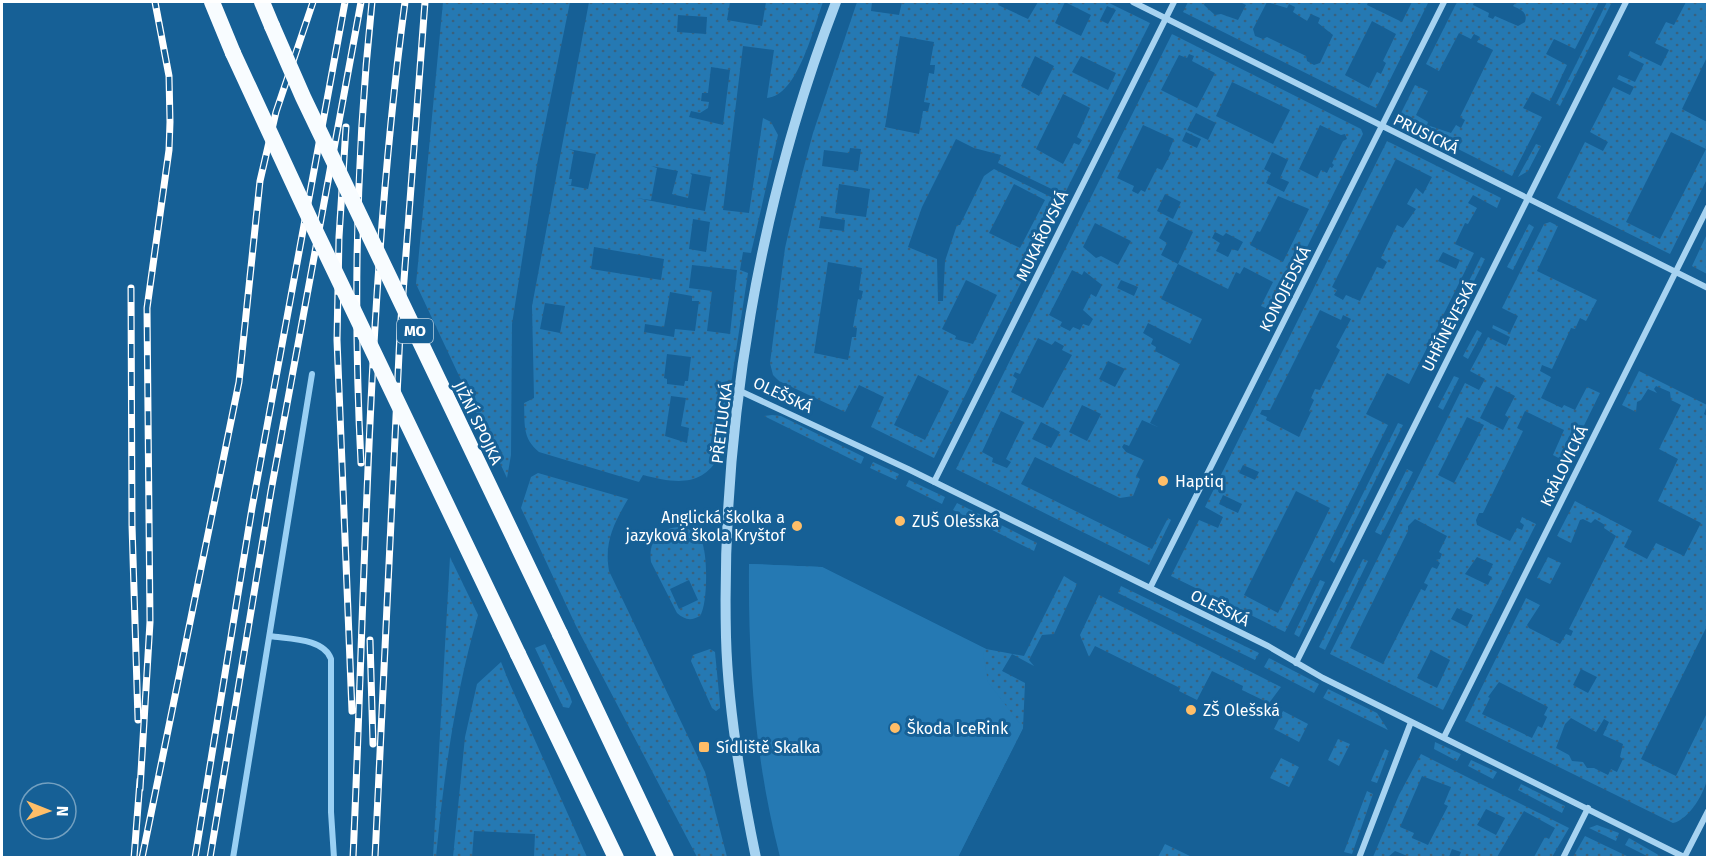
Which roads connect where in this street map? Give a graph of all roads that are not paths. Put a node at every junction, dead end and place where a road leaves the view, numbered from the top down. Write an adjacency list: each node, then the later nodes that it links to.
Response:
1 (212, 2): 23 (highway, bridge)
2 (262, 2): 24 (highway, JIŽNÍ SPOJKA / MO, bridge)
3 (836, 2): 14 (street, PŘETLUCKÁ)
4 (1133, 2): 8 (street, PRUSICKÁ)
5 (1174, 2): 8 (street, MUKAŘOVSKÁ)
6 (1444, 2): 9 (street, KONOJEDSKÁ)
7 (1626, 2): 10 (street, UHŘÍNĚVESKÁ)
8 (1166, 18): 9 (street, PRUSICKÁ); 15 (street, MUKAŘOVSKÁ)
9 (1381, 127): 10 (street, PRUSICKÁ); 16 (street, KONOJEDSKÁ)
10 (1527, 200): 12 (street, PRUSICKÁ); 17 (street, UHŘÍNĚVESKÁ)
11 (1707, 207): 12 (street, KRÁLOVICKÁ)
12 (1675, 272): 13 (street, PRUSICKÁ); 19 (street, KRÁLOVICKÁ)
13 (1707, 288)
14 (740, 391): 15 (street, OLEŠSKÁ); 25 (street, PŘETLUCKÁ)
15 (934, 482): 16 (street, OLEŠSKÁ)
16 (1150, 588): 17 (street, OLEŠSKÁ)
17 (1296, 663): 18 (street, OLEŠSKÁ)
18 (1411, 722): 19 (street, OLEŠSKÁ); 26 (street)
19 (1444, 737): 20 (street, OLEŠSKÁ)
20 (1588, 808): 22 (street, OLEŠSKÁ); 27 (street)
21 (1707, 811): 22 (street)
22 (1684, 857)
23 (616, 858)
24 (666, 858)
25 (756, 858)
26 (1359, 858)
27 (1563, 858)

